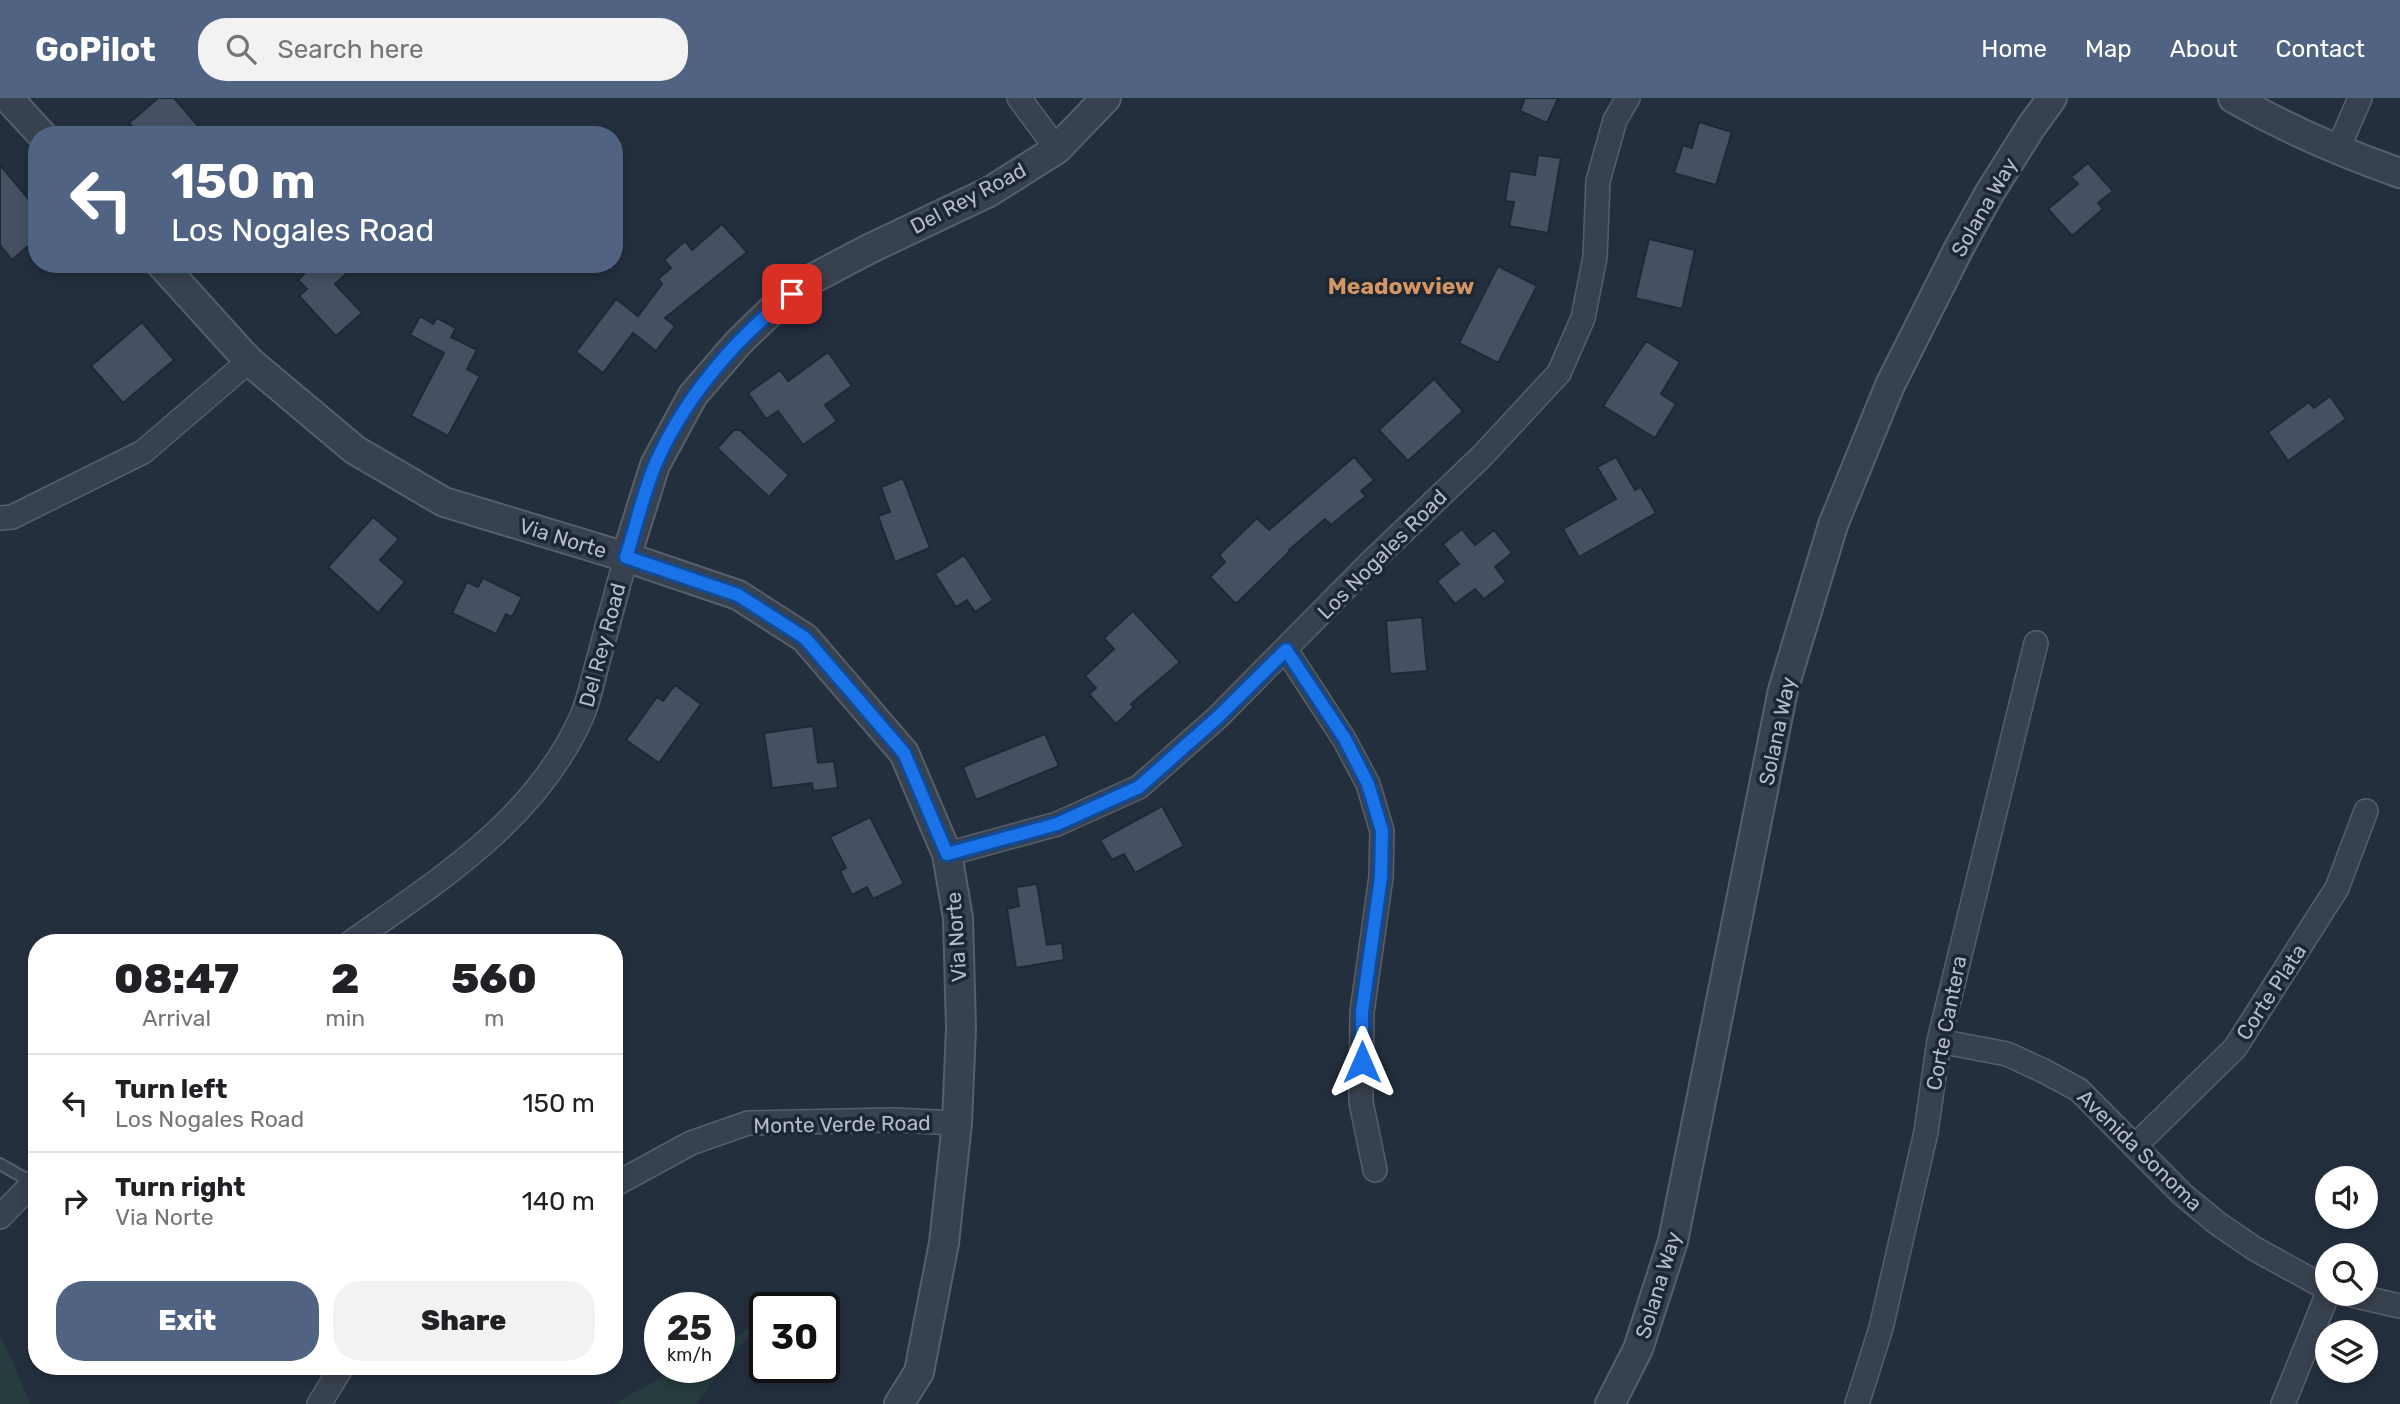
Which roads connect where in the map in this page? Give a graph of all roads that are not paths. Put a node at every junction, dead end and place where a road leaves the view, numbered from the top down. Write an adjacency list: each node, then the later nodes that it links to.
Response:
1 (8, 98): 8 (street)
2 (1019, 98): 9 (street)
3 (1106, 98): 9 (street, Del Rey Road)
4 (1628, 98): 17 (street, Los Nogales Road)
5 (2052, 98): 37 (street, Solana Way)
6 (2233, 98): 10 (street)
7 (2360, 98): 10 (street)
8 (34, 126)
9 (1058, 149): 15 (street, Del Rey Road)
10 (2337, 151): 11 (street)
11 (2400, 173)
12 (168, 273): 13 (street, Via Norte)
13 (249, 361): 14 (street); 15 (street, Via Norte)
14 (0, 518)
15 (626, 557): 19 (street, Via Norte); 20 (street, Del Rey Road)
16 (2036, 643): 21 (street, Corte Cantera)
17 (1286, 650): 19 (street, Los Nogales Road); 25 (street)
18 (2366, 811): 23 (street, Corte Plata)
19 (947, 854): 22 (street, Via Norte)
20 (363, 934)
21 (1939, 1041): 23 (street, Avenida Sonoma); 38 (street, Corte Cantera)
22 (957, 1123): 27 (street, Monte Verde Road); 36 (street, Via Norte)
23 (2136, 1145): 30 (street, Avenida Sonoma)
24 (0, 1164): 26 (lane)
25 (1375, 1170)
26 (28, 1178)
27 (623, 1180)
28 (28, 1188): 29 (street)
29 (0, 1217)
30 (2315, 1284)
31 (2378, 1301): 33 (street)
32 (2322, 1306): 39 (street)
33 (2400, 1306)
34 (337, 1375): 35 (street)
35 (319, 1404)
36 (899, 1404)
37 (1610, 1404)
38 (1857, 1404)
39 (2283, 1404)

